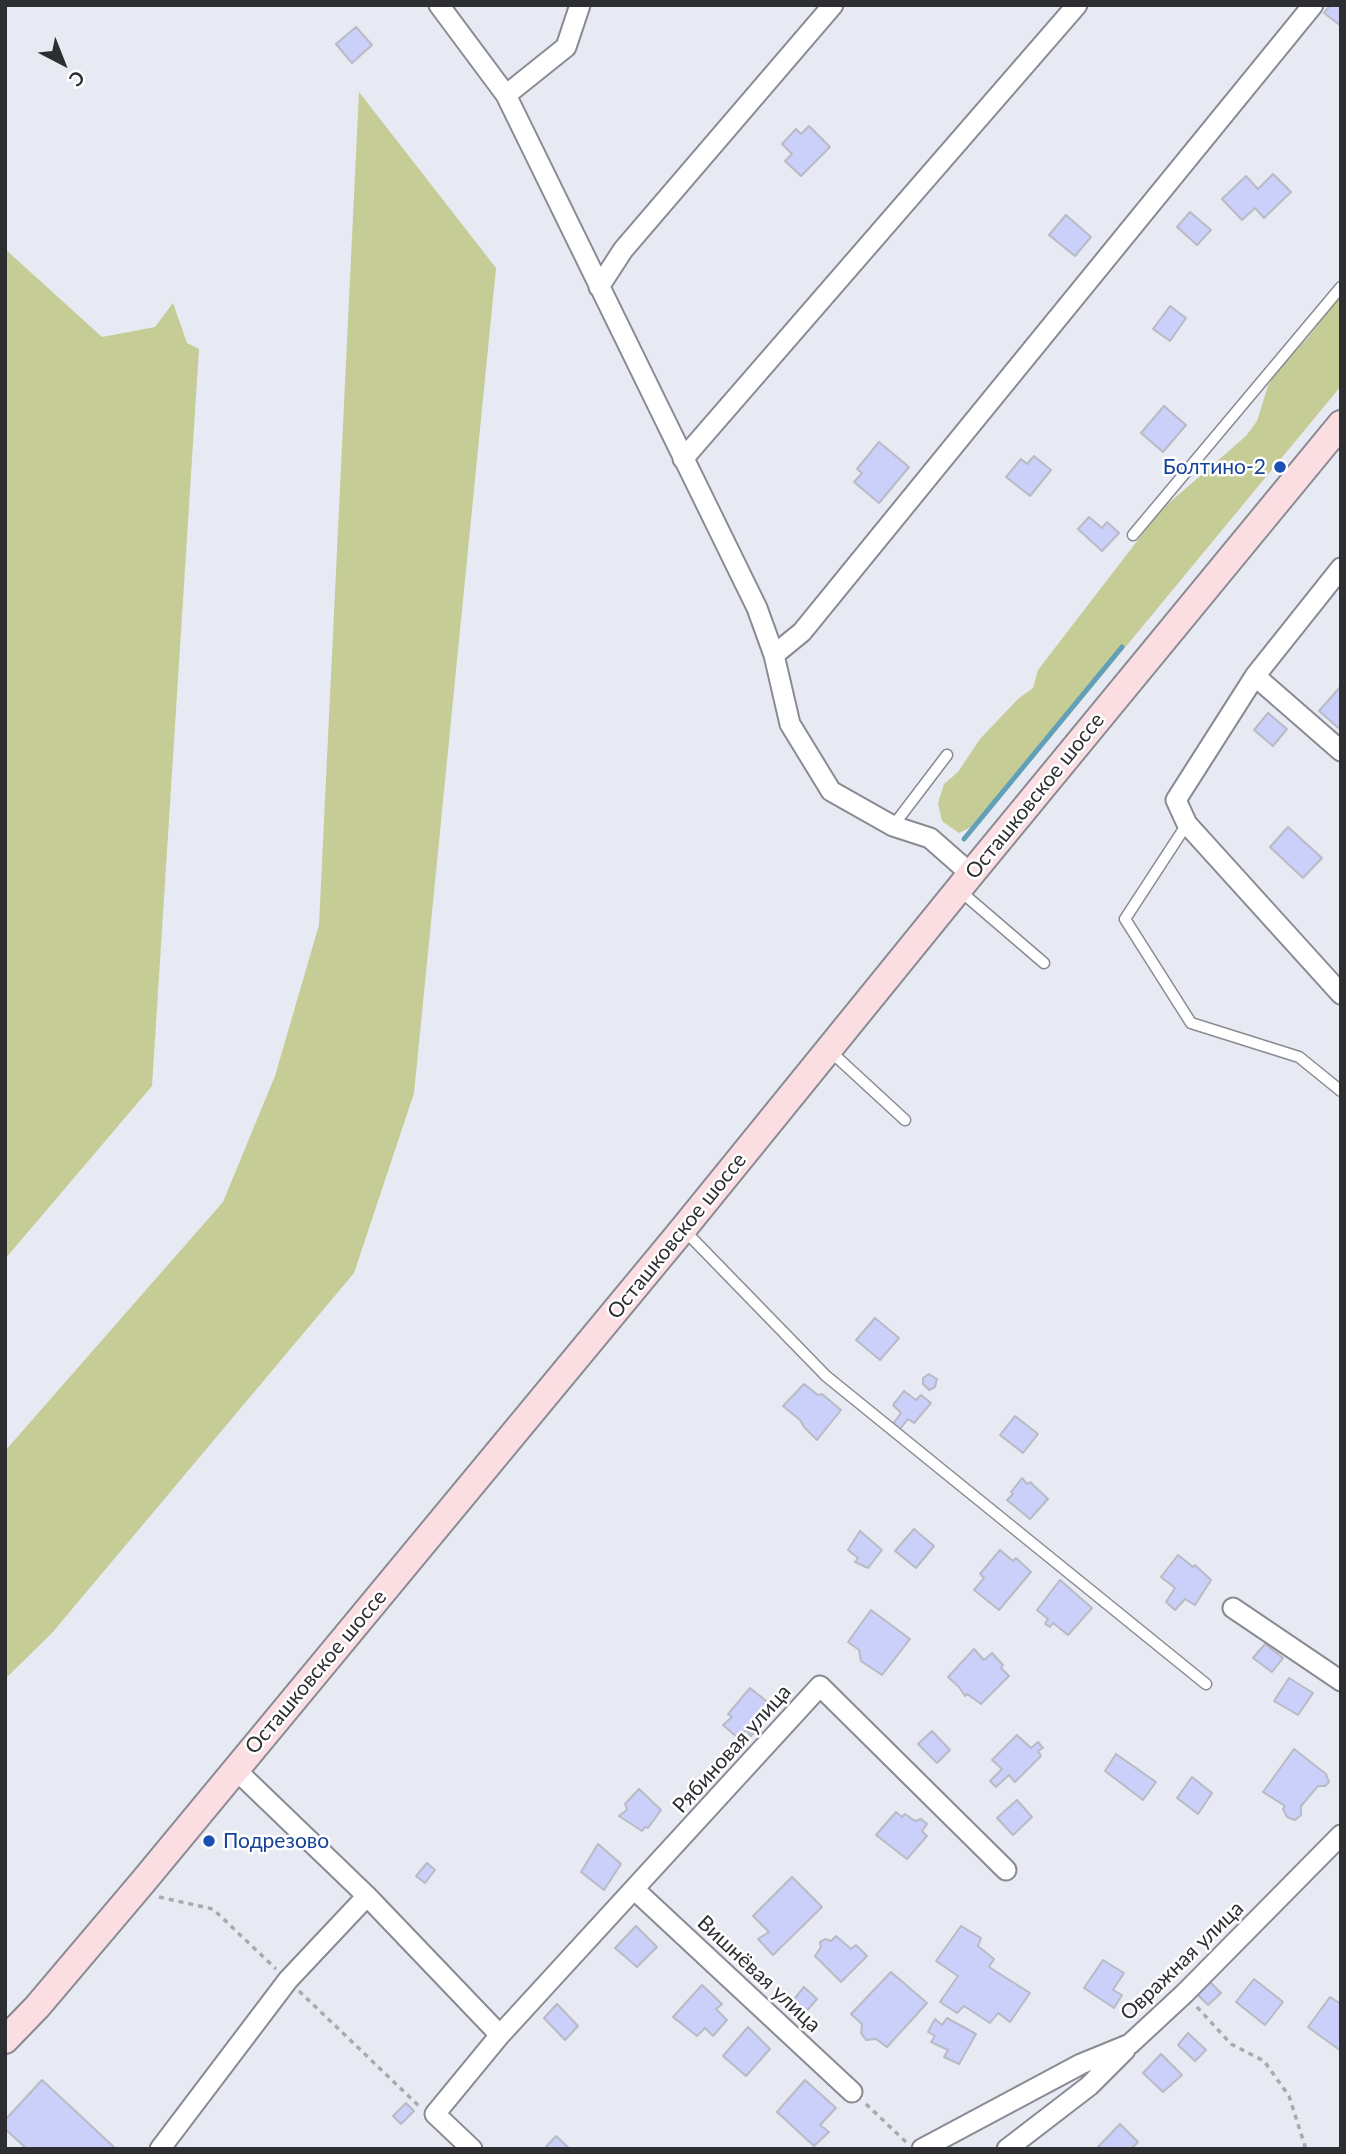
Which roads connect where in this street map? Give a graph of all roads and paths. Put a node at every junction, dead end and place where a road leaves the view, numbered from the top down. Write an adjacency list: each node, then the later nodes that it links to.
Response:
1 (439, 5): 6 (street)
2 (580, 5): 6 (street)
3 (833, 5): 7 (street)
4 (1077, 5): 10 (street)
5 (1312, 5): 13 (street)
6 (506, 95): 7 (street)
7 (599, 287): 10 (street)
8 (1341, 288): 11 (lane)
9 (1341, 424): 19 (main road, Осташковское шоссе)
10 (683, 458): 13 (street)
11 (1133, 535)
12 (1341, 568): 14 (street)
13 (774, 655): 18 (street)
14 (1255, 676): 15 (street); 17 (street)
15 (1341, 751)
16 (947, 755): 18 (lane)
17 (1188, 824): 21 (street); 23 (lane)
18 (893, 826): 19 (street)
19 (965, 882): 20 (lane); 22 (main road, Осташковское шоссе)
20 (1044, 962)
21 (1341, 993)
22 (829, 1050): 24 (lane); 25 (main road, Осташковское шоссе)
23 (1341, 1091)
24 (905, 1120)
25 (683, 1229): 28 (lane); 29 (main road, Осташковское шоссе)
26 (1233, 1608): 27 (street)
27 (1341, 1681)
28 (1206, 1684)
29 (235, 1769): 34 (street); 38 (main road, Осташковское шоссе)
30 (1341, 1835): 36 (street, Овражная улица)
31 (1006, 1870): 32 (street, Рябиновая улица)
32 (635, 1890): 37 (street, Рябиновая улица); 40 (street, Вишнёвая улица)
33 (156, 1894): 35 (path)
34 (367, 1896): 35 (street); 37 (street)
35 (288, 1980): 41 (path); 42 (street)
36 (1185, 1993): 39 (street, Овражная улица); 47 (path)
37 (500, 2035): 41 (street, Рябиновая улица)
38 (5, 2040)
39 (1130, 2044): 45 (street, Овражная улица); 46 (street)
40 (852, 2092): 44 (path)
41 (435, 2114): 43 (street)
42 (160, 2149)
43 (472, 2149)
44 (912, 2149)
45 (922, 2149)
46 (1007, 2149)
47 (1302, 2149)

